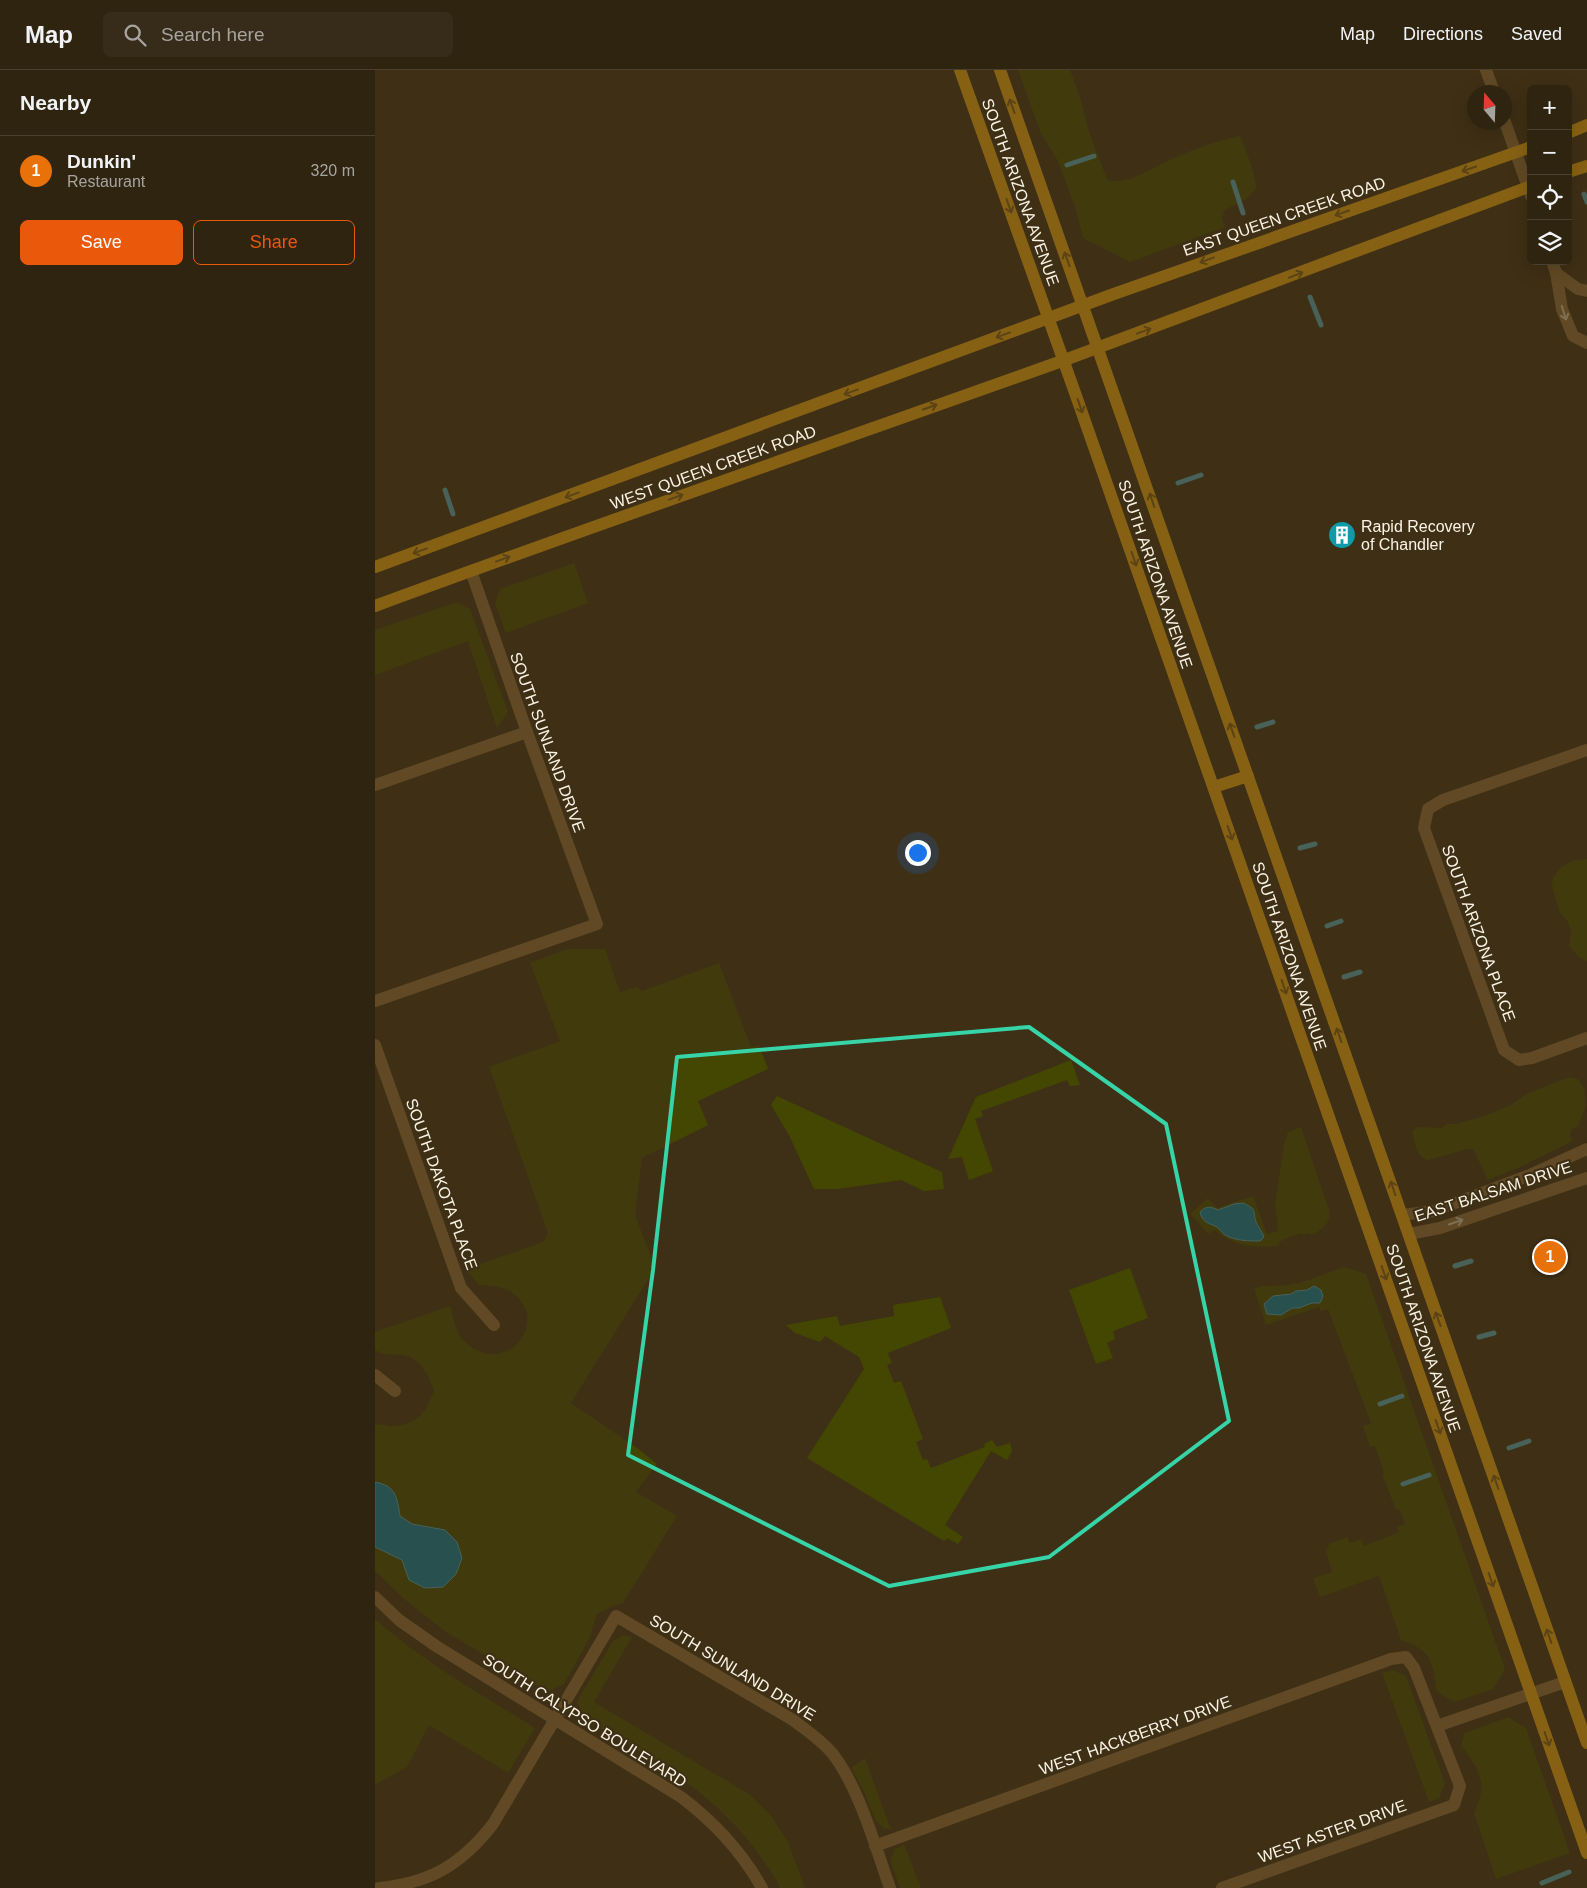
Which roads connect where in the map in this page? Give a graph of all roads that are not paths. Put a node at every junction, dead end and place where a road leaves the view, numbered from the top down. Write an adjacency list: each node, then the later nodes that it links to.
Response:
1 (960, 70): 17 (main road, SOUTH ARIZONA AVENUE, one-way to 17)
2 (1000, 70): 16 (main road, SOUTH ARIZONA AVENUE, one-way to 2)
3 (1486, 70): 4 (street)
4 (1491, 85)
5 (1587, 126): 7 (main road)
6 (1508, 130): 9 (street)
7 (1572, 132)
8 (1527, 148): 9 (main road, EAST QUEEN CREEK ROAD)
9 (1515, 153): 12 (street); 16 (main road, EAST QUEEN CREEK ROAD, one-way to 16)
10 (1587, 166): 11 (main road)
11 (1572, 171)
12 (1527, 183)
13 (1527, 191): 19 (main road, one-way to 13)
14 (1554, 267): 15 (street); 18 (street, one-way to 18)
15 (1587, 291)
16 (1083, 305): 17 (main road, EAST QUEEN CREEK ROAD); 19 (main road, SOUTH ARIZONA AVENUE)
17 (1049, 318): 20 (main road, SOUTH ARIZONA AVENUE); 21 (main road, WEST QUEEN CREEK ROAD, one-way to 21)
18 (1587, 343)
19 (1098, 347): 20 (main road); 26 (main road, SOUTH ARIZONA AVENUE, one-way to 19)
20 (1064, 360): 22 (main road, WEST QUEEN CREEK ROAD, one-way to 20); 28 (main road, SOUTH ARIZONA AVENUE, one-way to 28)
21 (375, 567)
22 (471, 571): 23 (main road, WEST QUEEN CREEK ROAD); 24 (street, SOUTH SUNLAND DRIVE)
23 (375, 606)
24 (527, 732): 27 (street); 29 (street, SOUTH SUNLAND DRIVE)
25 (1587, 750): 30 (street, SOUTH ARIZONA PLACE)
26 (1248, 776): 28 (main road); 34 (main road, SOUTH ARIZONA AVENUE, one-way to 26)
27 (375, 785)
28 (1214, 787): 41 (main road, SOUTH ARIZONA AVENUE, one-way to 41)
29 (375, 1000)
30 (1587, 1038)
31 (375, 1045): 36 (street, SOUTH DAKOTA PLACE)
32 (1587, 1149): 34 (street, EAST BALSAM DRIVE)
33 (1587, 1178): 35 (street, EAST BALSAM DRIVE, one-way to 33)
34 (1402, 1215): 35 (main road, SOUTH ARIZONA AVENUE)
35 (1409, 1234): 40 (main road, SOUTH ARIZONA AVENUE, one-way to 35)
36 (494, 1325)
37 (375, 1375): 38 (street)
38 (395, 1391)
39 (375, 1597): 42 (street, SOUTH CALYPSO BOULEVARD)
40 (1565, 1682): 41 (street); 44 (main road, SOUTH ARIZONA AVENUE)
41 (1531, 1693): 43 (street); 46 (main road, SOUTH ARIZONA AVENUE, one-way to 46)
42 (554, 1720): 45 (street, SOUTH SUNLAND DRIVE); 47 (street); 48 (street, SOUTH CALYPSO BOULEVARD)
43 (1437, 1726): 45 (street, WEST HACKBERRY DRIVE); 50 (street, WEST ASTER DRIVE)
44 (1587, 1743)
45 (875, 1846): 49 (street, SOUTH SUNLAND DRIVE)
46 (1587, 1853)
47 (379, 1888)
48 (762, 1888)
49 (890, 1888)
50 (1222, 1888)

